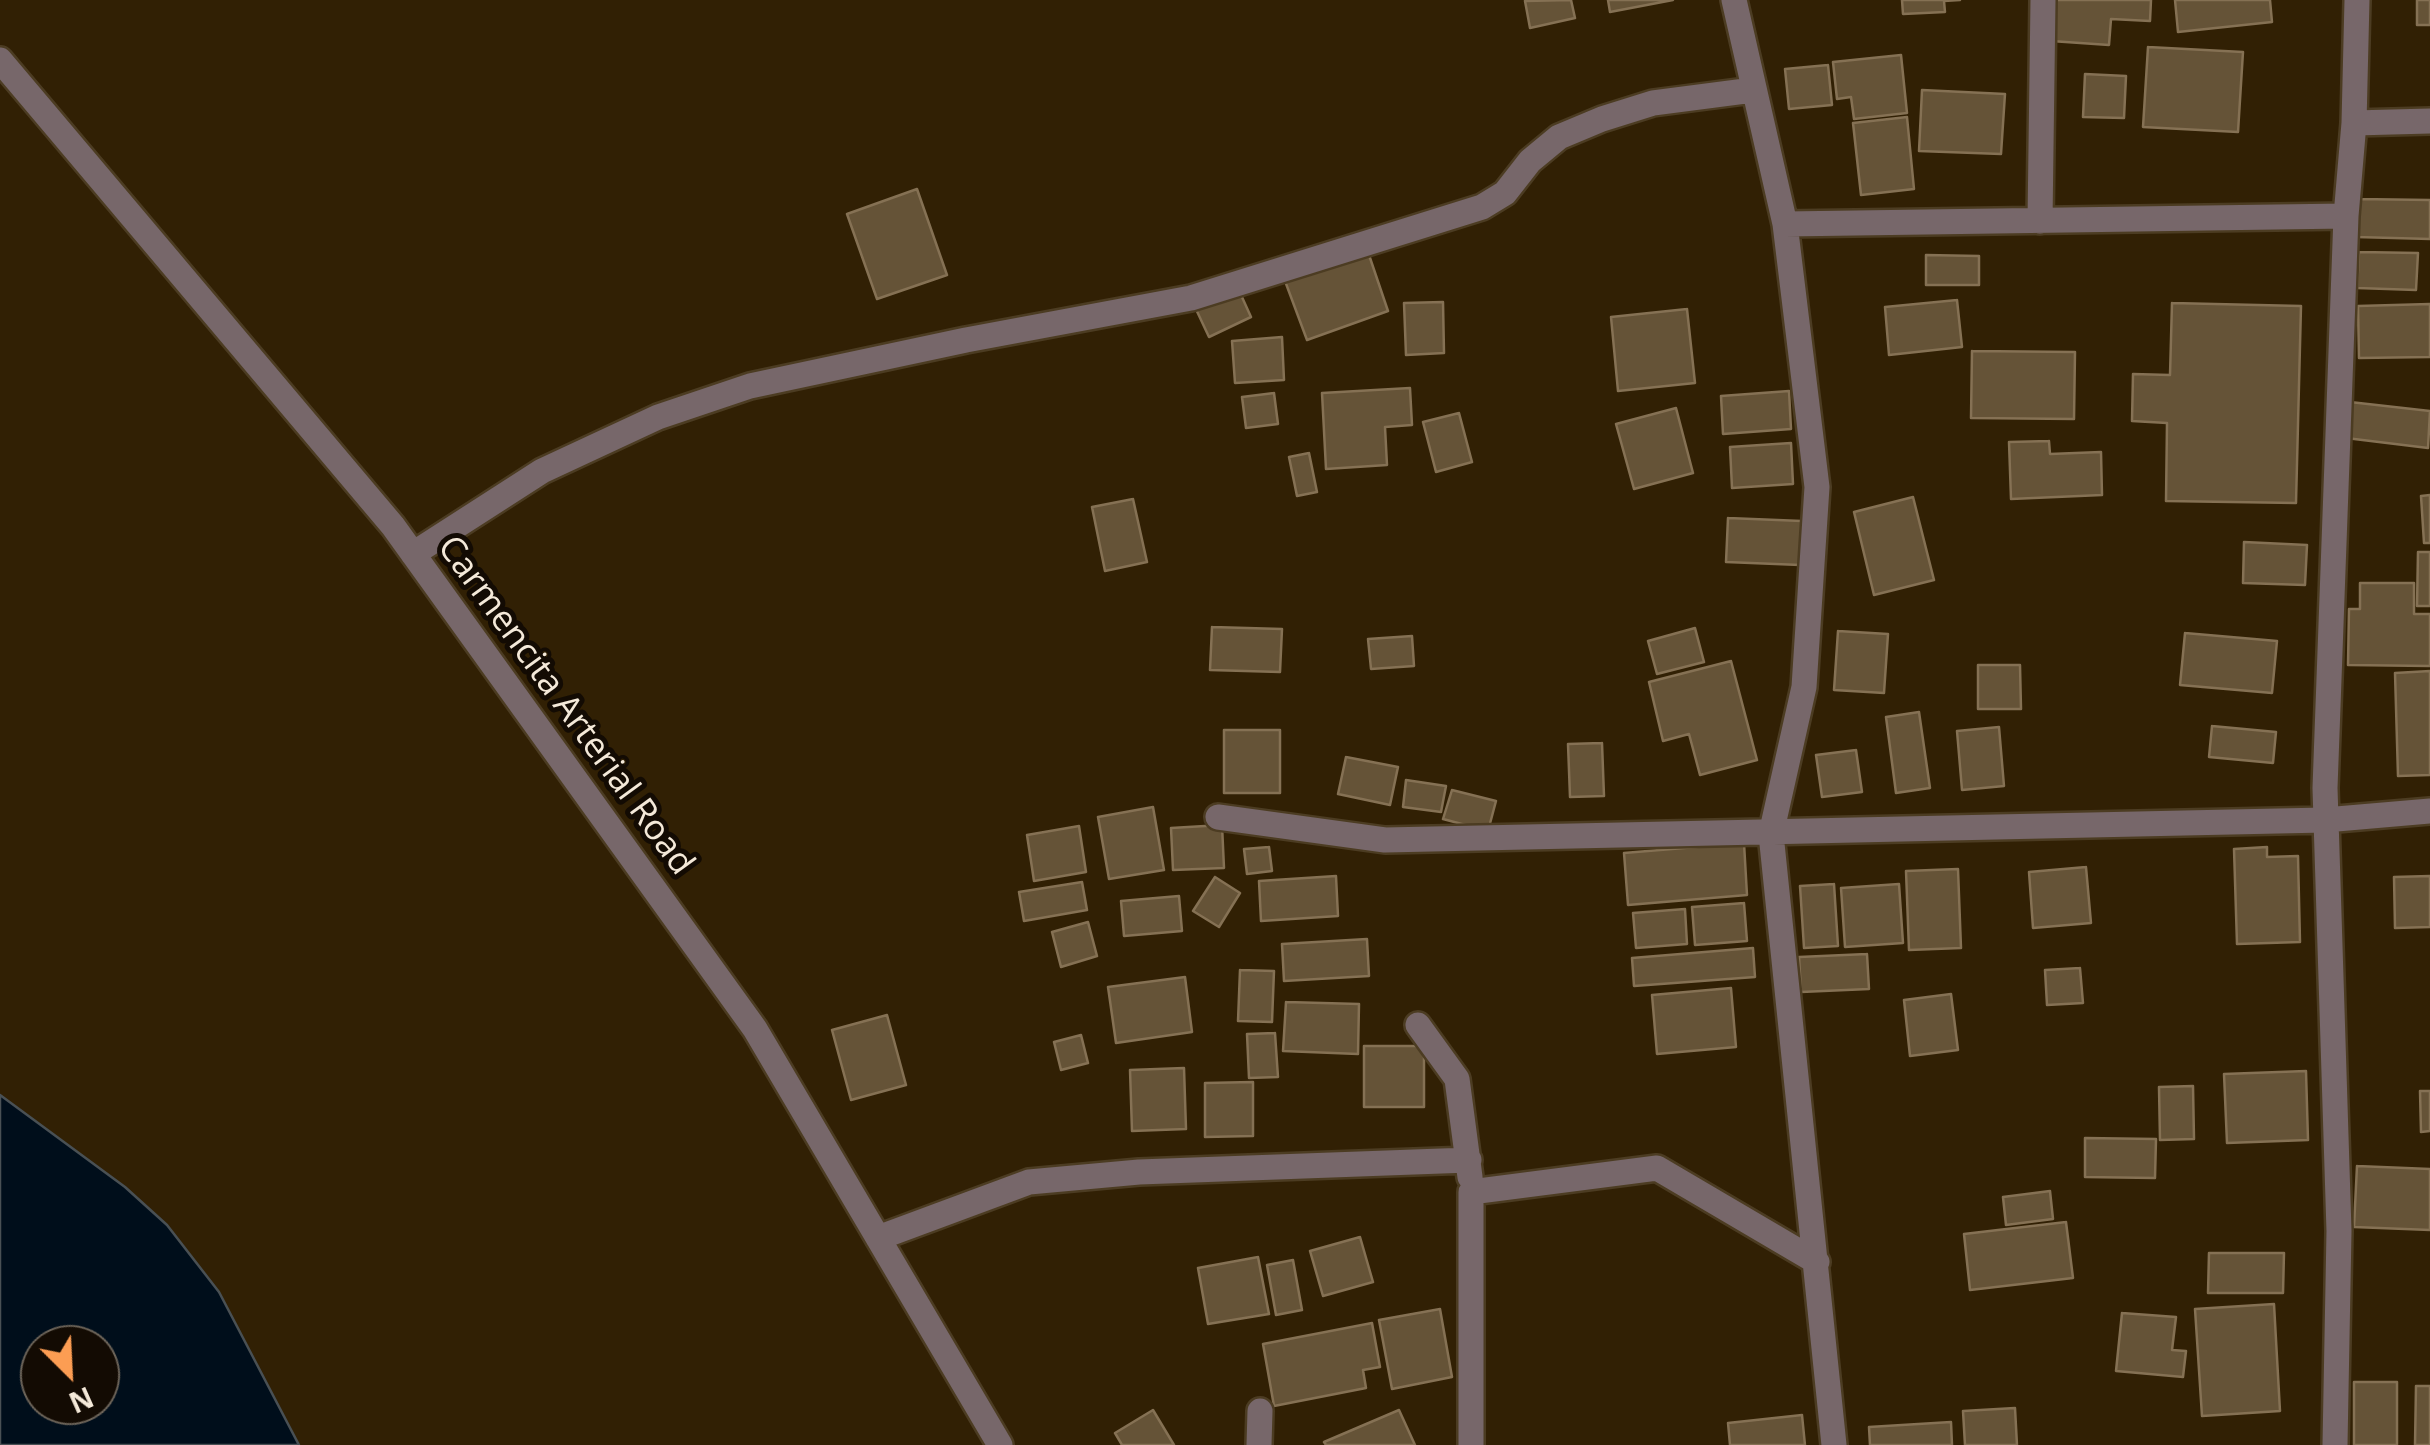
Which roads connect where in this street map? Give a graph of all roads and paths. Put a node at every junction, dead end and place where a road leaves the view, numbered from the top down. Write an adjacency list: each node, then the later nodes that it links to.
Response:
1 (1734, 0): 5 (street)
2 (2043, 0): 9 (street)
3 (2357, 0): 7 (street)
4 (0, 60): 11 (street, Carmencita Arterial Road)
5 (1753, 90): 10 (street); 11 (street)
6 (2430, 122): 7 (street)
7 (2354, 123): 8 (street)
8 (2346, 216): 9 (street); 14 (street)
9 (2040, 221): 10 (street)
10 (1785, 224): 15 (street)
11 (413, 554): 19 (street, Carmencita Arterial Road)
12 (2430, 811): 14 (street)
13 (1218, 818): 15 (street)
14 (2325, 820): 15 (street); 26 (street)
15 (1771, 834): 20 (street)
16 (1418, 1025): 17 (street)
17 (1469, 1160): 18 (street); 19 (street)
18 (1471, 1192): 20 (street); 24 (street)
19 (878, 1238): 22 (street, Carmencita Arterial Road)
20 (1817, 1262): 25 (street)
21 (1260, 1411): 23 (street)
22 (1000, 1445)
23 (1259, 1445)
24 (1471, 1445)
25 (1834, 1445)
26 (2336, 1445)

